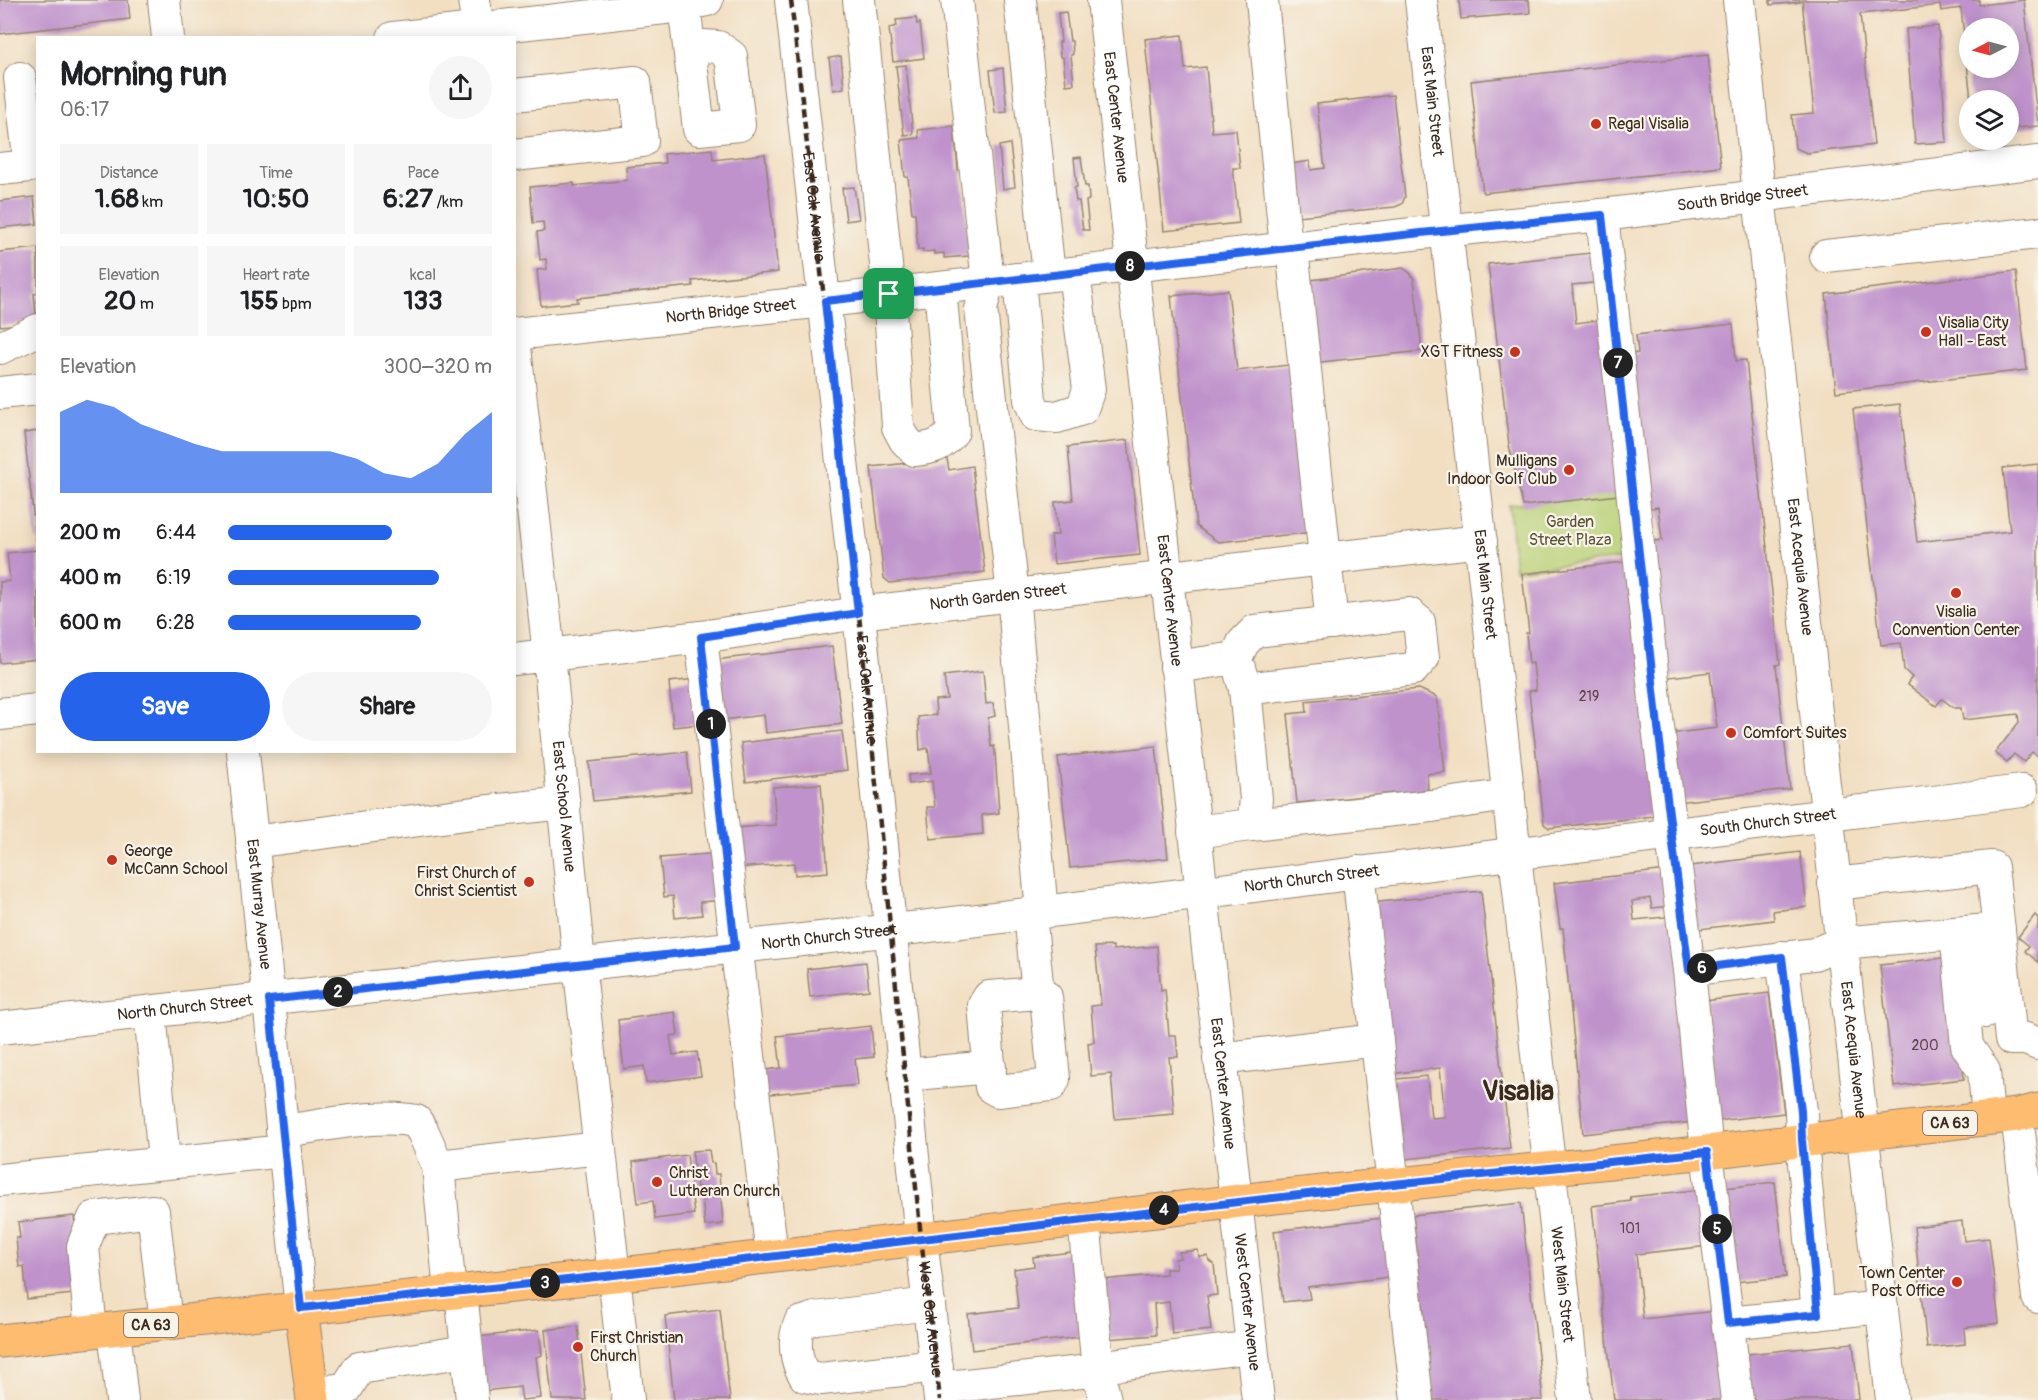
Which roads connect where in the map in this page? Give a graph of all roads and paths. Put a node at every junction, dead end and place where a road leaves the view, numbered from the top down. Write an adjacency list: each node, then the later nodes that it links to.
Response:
1 (164, 0): 12 (street)
2 (791, 0): 31 (street, East Oak Avenue)
3 (859, 0): 30 (street)
4 (957, 0): 28 (street)
5 (1020, 0): 28 (street)
6 (1102, 0): 27 (street, East Center Avenue)
7 (1262, 0): 25 (street)
8 (1421, 0): 23 (street, East Main Street)
9 (1739, 0): 21 (street, East Acequia Avenue)
10 (680, 3): 11 (street); 14 (street)
11 (477, 22): 13 (street)
12 (168, 36)
13 (404, 36)
14 (689, 45)
15 (19, 78): 17 (street)
16 (516, 95): 18 (street)
17 (33, 146): 20 (street)
18 (516, 155)
19 (2038, 162): 21 (street, South Bridge Street)
20 (0, 169)
21 (1758, 196): 22 (street, South Bridge Street); 56 (street, East Acequia Avenue)
22 (1602, 215): 23 (street, South Bridge Street); 59 (street)
23 (1446, 230): 25 (street, North Bridge Street); 38 (street, East Main Street)
24 (2038, 233): 26 (street)
25 (1289, 248): 27 (street, North Bridge Street); 39 (street)
26 (1826, 256)
27 (1131, 266): 28 (street, North Bridge Street); 40 (street, East Center Avenue)
28 (1032, 277): 29 (street, North Bridge Street); 41 (street)
29 (940, 288): 30 (street, North Bridge Street); 30 (street)
30 (889, 294): 31 (street, North Bridge Street)
31 (825, 301): 33 (street, North Bridge Street); 42 (street, East Oak Avenue)
32 (36, 331): 34 (street)
33 (516, 336)
34 (0, 348)
35 (516, 354): 45 (street, East School Avenue)
36 (36, 389): 37 (street)
37 (0, 393)
38 (1481, 541): 39 (street, North Garden Street); 54 (street, East Main Street)
39 (1326, 559): 40 (street, North Garden Street); 43 (street)
40 (1166, 578): 41 (street, North Garden Street); 48 (street, East Center Avenue)
41 (1013, 595): 42 (street, North Garden Street); 65 (street)
42 (858, 613): 44 (street, North Garden Street); 66 (street, East Oak Avenue)
43 (1332, 623): 47 (street); 49 (street)
44 (701, 637): 45 (street, North Garden Street); 70 (street)
45 (549, 655): 46 (street, North Garden Street); 55 (street, East School Avenue)
46 (516, 658)
47 (1236, 658): 48 (street); 49 (street)
48 (1176, 667): 58 (street, East Center Avenue)
49 (1245, 689): 57 (street)
50 (36, 710): 51 (street)
51 (0, 714)
52 (243, 753): 60 (street, East Murray Avenue)
53 (2022, 791): 56 (street, South Church Street)
54 (1509, 795): 57 (street); 61 (street, East Main Street)
55 (564, 803): 60 (street); 72 (street, East School Avenue)
56 (1827, 816): 59 (street, South Church Street); 63 (street, East Acequia Avenue)
57 (1251, 825): 58 (street)
58 (1194, 832): 64 (street, East Center Avenue)
59 (1670, 834): 61 (street, South Church Street); 73 (street)
60 (252, 842): 75 (street, East Murray Avenue)
61 (1515, 852): 62 (street, North Church Street); 92 (street, East Main Street)
62 (1358, 872): 64 (street, North Church Street); 78 (street)
63 (1834, 884): 67 (street); 69 (street, East Acequia Avenue)
64 (1200, 892): 65 (street, North Church Street); 80 (street, East Center Avenue)
65 (1036, 913): 66 (street, North Church Street); 74 (street)
66 (890, 930): 70 (street, North Church Street); 83 (street, East Oak Avenue)
67 (1993, 930): 68 (street); 79 (street); 81 (street)
68 (1956, 933): 69 (street); 81 (street)
69 (1841, 943): 71 (street); 85 (street, East Acequia Avenue)
70 (735, 947): 72 (street, North Church Street); 98 (street)
71 (1782, 957): 73 (street); 86 (street)
72 (579, 963): 75 (street, North Church Street); 88 (street, East School Avenue)
73 (1689, 970): 90 (street)
74 (1038, 993): 82 (street); 82 (street)
75 (269, 1000): 76 (street, North Church Street); 87 (street, East Murray Avenue)
76 (150, 1012): 77 (street, North Church Street); 89 (street)
77 (0, 1028)
78 (1377, 1040): 80 (street); 94 (street)
79 (2038, 1044)
80 (1219, 1059): 95 (street, East Center Avenue)
81 (1985, 1066): 84 (street)
82 (990, 1067): 83 (street)
83 (905, 1075): 97 (street, East Oak Avenue)
84 (2014, 1114): 85 (main road, CA 63); 101 (street)
85 (1862, 1133): 86 (main road, CA 63); 103 (street, East Acequia Avenue)
86 (1802, 1140): 90 (main road, CA 63); 105 (street)
87 (284, 1141): 91 (street); 93 (street); 104 (street, East Murray Avenue)
88 (600, 1148): 91 (street); 99 (street, East School Avenue)
89 (163, 1150)
90 (1707, 1152): 92 (main road, CA 63); 107 (street)
91 (438, 1166): 100 (street)
92 (1550, 1168): 94 (main road, CA 63); 121 (street, West Main Street)
93 (0, 1180)
94 (1393, 1184): 95 (main road, CA 63); 120 (street)
95 (1236, 1202): 96 (main road, CA 63); 110 (street, West Center Avenue)
96 (1084, 1220): 97 (main road, CA 63); 112 (street)
97 (921, 1238): 98 (main road, CA 63); 102 (street, West Oak Avenue)
98 (772, 1256): 99 (main road, CA 63)
99 (614, 1275): 100 (main road, CA 63); 117 (street, East School Avenue)
100 (455, 1292): 104 (main road, CA 63); 111 (street)
101 (2038, 1297)
102 (929, 1304): 113 (street, West Oak Avenue); 113 (street)
103 (1882, 1307): 105 (street); 123 (street, East Acequia Avenue)
104 (301, 1308): 106 (main road, CA 63); 114 (main road)
105 (1818, 1314): 107 (street)
106 (166, 1323): 108 (main road, CA 63); 108 (street)
107 (1728, 1323): 122 (street)
108 (103, 1330): 109 (main road, CA 63); 115 (street)
109 (0, 1341)
110 (1252, 1347): 112 (street); 119 (street, West Center Avenue)
111 (467, 1351): 114 (street); 116 (street)
112 (1098, 1370): 113 (street); 118 (street)
113 (939, 1385)
114 (312, 1397)
115 (122, 1400)
116 (472, 1400)
117 (628, 1400)
118 (1105, 1400)
119 (1258, 1400)
120 (1417, 1400)
121 (1575, 1400)
122 (1737, 1400)
123 (1892, 1400)

